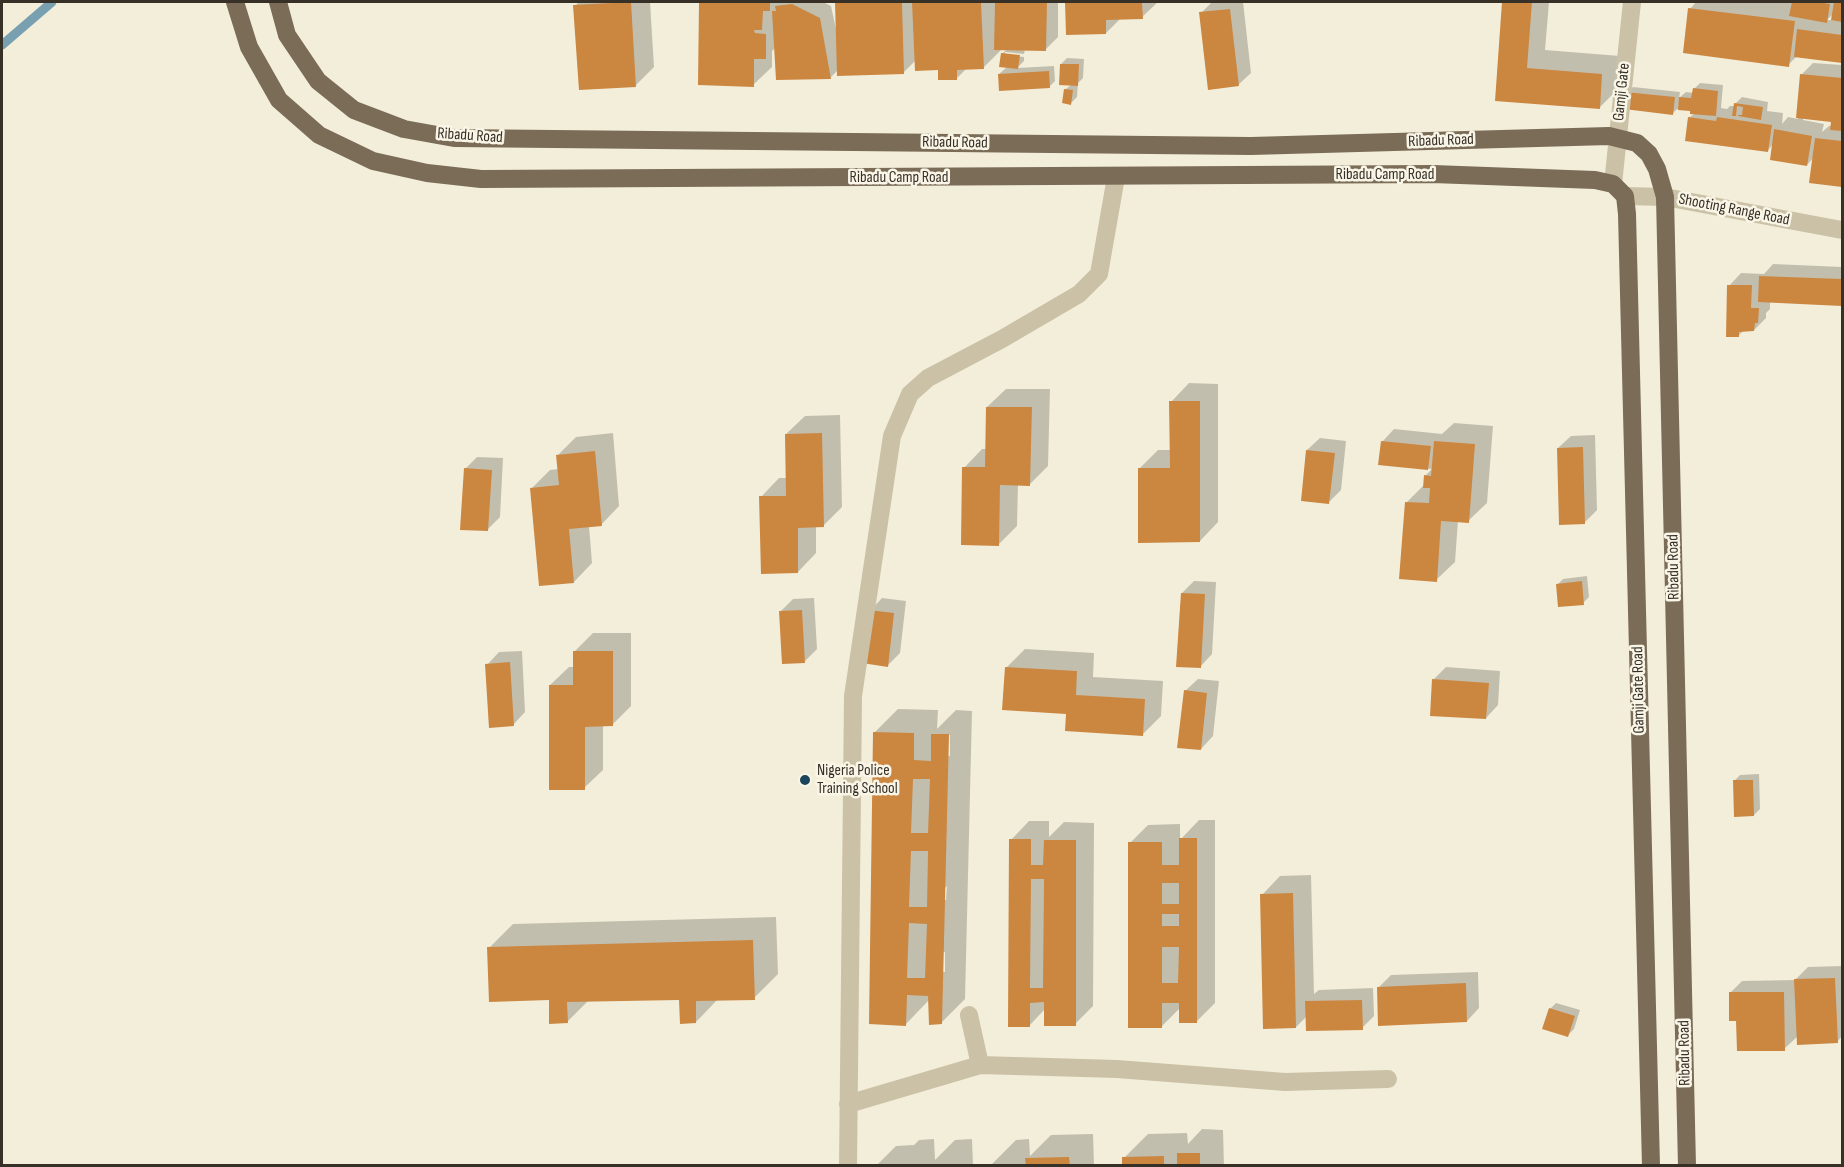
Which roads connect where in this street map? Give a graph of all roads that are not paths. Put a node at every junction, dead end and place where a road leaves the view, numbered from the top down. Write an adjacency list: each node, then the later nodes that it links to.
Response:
1 (235, 2): 5 (main road, Ribadu Camp Road)
2 (278, 2): 4 (main road, Ribadu Road)
3 (1632, 2): 4 (street, Gamji Gate)
4 (1617, 136): 6 (main road, Ribadu Road); 7 (street, Gamji Gate)
5 (1116, 177): 7 (main road, Ribadu Camp Road); 12 (street)
6 (1665, 197): 7 (street, Shooting Range Road); 8 (street, Shooting Range Road); 15 (main road, Ribadu Road)
7 (1622, 198): 14 (main road, Gamji Gate Road)
8 (1842, 230)
9 (969, 1015): 10 (street)
10 (980, 1065): 11 (street); 12 (street)
11 (1388, 1079)
12 (848, 1104): 13 (street)
13 (848, 1166)
14 (1650, 1166)
15 (1687, 1166)

